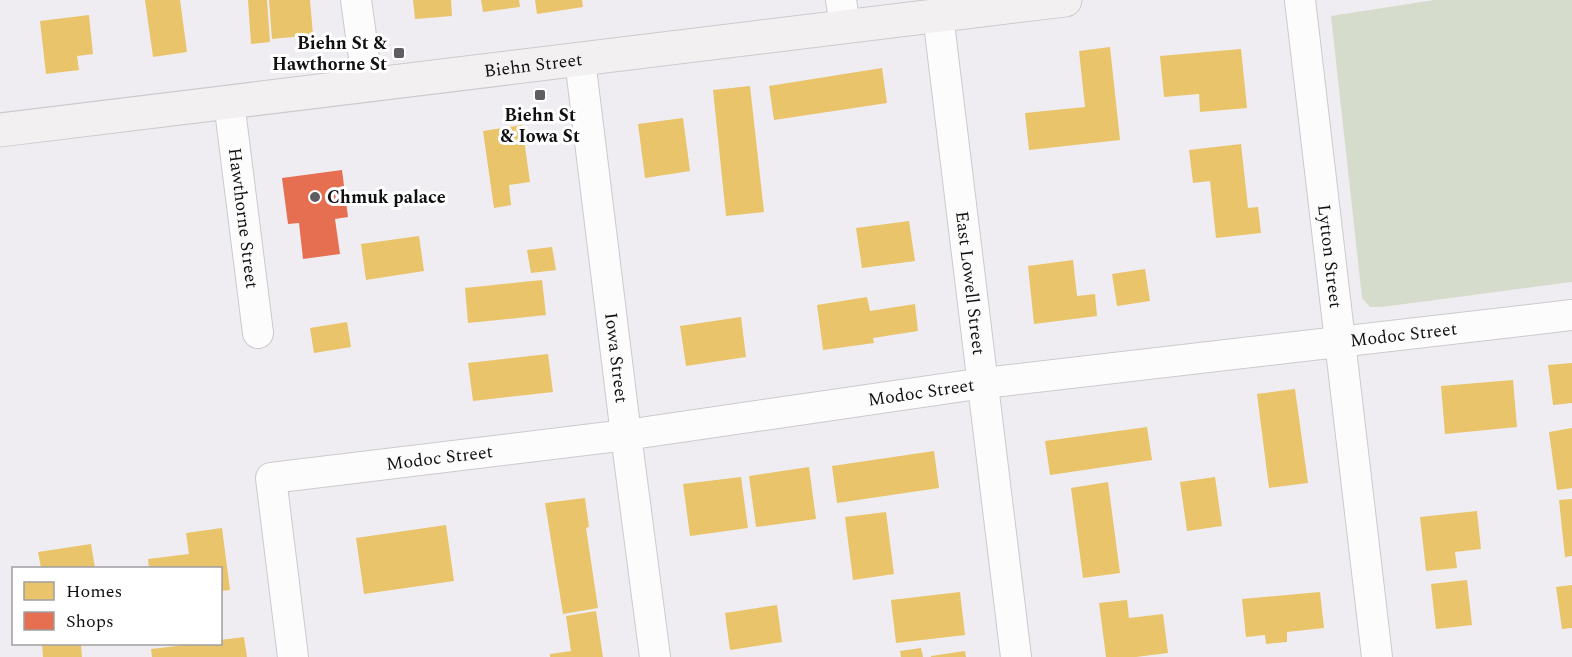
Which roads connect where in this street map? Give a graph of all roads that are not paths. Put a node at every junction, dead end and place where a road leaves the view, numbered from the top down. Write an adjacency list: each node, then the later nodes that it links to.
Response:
1 (356, 0): 7 (street)
2 (1065, 0): 5 (street, Biehn Street)
3 (1300, 0): 12 (street, Lytton Street)
4 (843, 13): 5 (street, Biehn Street); 6 (street, Biehn Street)
5 (938, 15): 13 (street, East Lowell Street)
6 (580, 60): 7 (street, Biehn Street); 14 (street, Iowa Street)
7 (368, 86): 8 (street, Biehn Street)
8 (230, 102): 9 (street, Biehn Street); 11 (street, Hawthorne Street)
9 (0, 130)
10 (1572, 315): 12 (street, Modoc Street)
11 (258, 333)
12 (1340, 342): 13 (street, Modoc Street); 18 (street, Lytton Street)
13 (984, 383): 14 (street, Modoc Street); 17 (street, East Lowell Street)
14 (626, 435): 15 (street, Modoc Street); 16 (street, Iowa Street)
15 (293, 657)
16 (655, 657)
17 (1016, 657)
18 (1377, 657)

